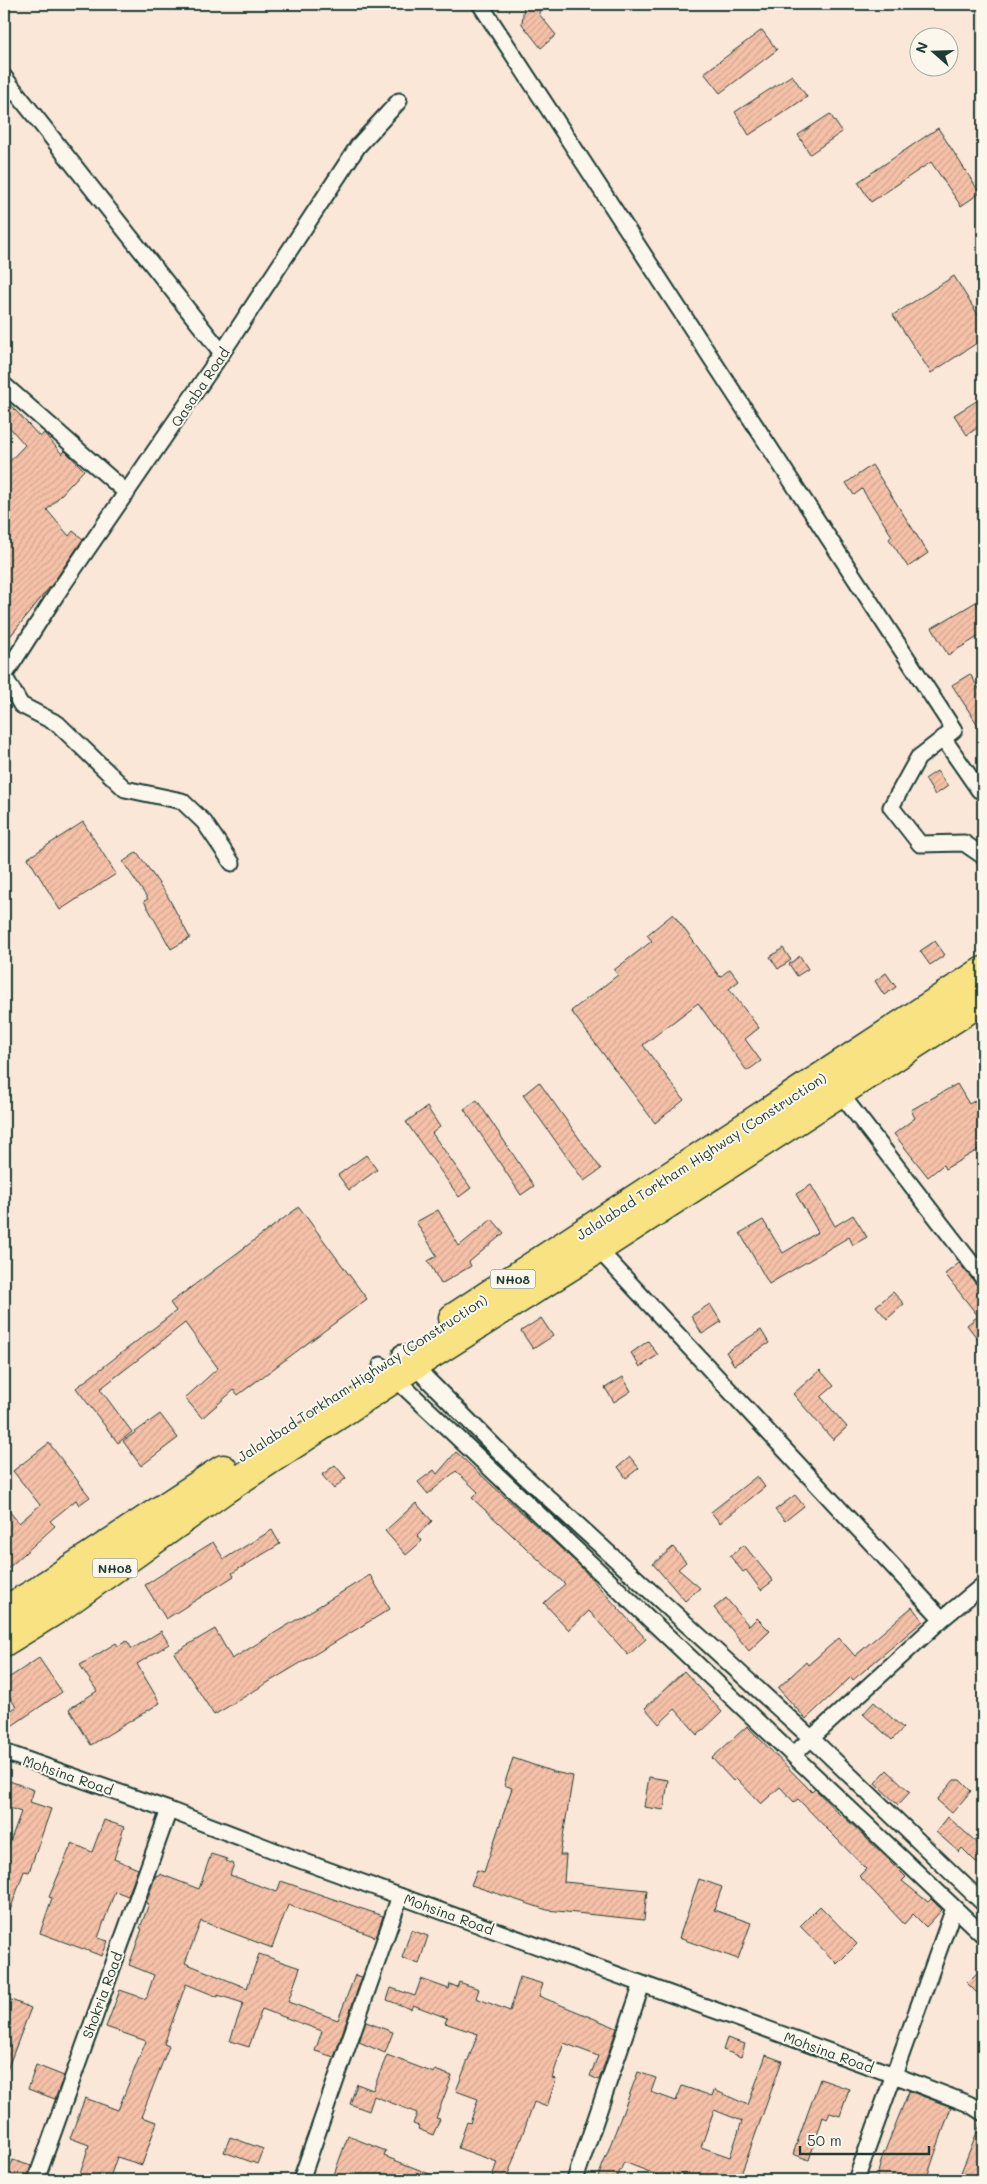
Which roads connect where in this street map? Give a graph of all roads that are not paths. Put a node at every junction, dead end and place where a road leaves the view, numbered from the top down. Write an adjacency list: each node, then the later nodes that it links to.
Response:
1 (480, 4): 8 (street)
2 (4, 77): 4 (street)
3 (399, 101): 4 (street, Qasaba Road)
4 (222, 353): 6 (street, Qasaba Road)
5 (4, 385): 6 (street)
6 (127, 494): 7 (street, Qasaba Road)
7 (4, 676): 11 (street)
8 (943, 738): 9 (street); 10 (street)
9 (983, 791)
10 (983, 856)
11 (232, 863)
12 (983, 971): 14 (highway, Jalalabad Torkham Highway (Construction) / NH08)
13 (983, 1000): 14 (highway, NH08)
14 (948, 1008): 15 (highway, NH08); 18 (highway, Jalalabad Torkham Highway (Construction) / NH08)
15 (840, 1093): 16 (highway, NH08); 17 (street)
16 (598, 1249): 18 (highway, NH08); 25 (street)
17 (983, 1278)
18 (397, 1365): 19 (street); 20 (street); 21 (highway, NH08); 23 (highway, Jalalabad Torkham Highway (Construction) / NH08)
19 (453, 1406): 20 (street); 27 (street)
20 (438, 1421): 29 (street)
21 (224, 1490): 23 (highway, NH08); 26 (highway, NH08)
22 (983, 1585): 25 (street)
23 (43, 1587): 24 (highway, NH08)
24 (4, 1611)
25 (942, 1619): 27 (street)
26 (4, 1642)
27 (811, 1738): 29 (street); 31 (street)
28 (4, 1752): 30 (street, Mohsina Road)
29 (793, 1755): 32 (street)
30 (169, 1810): 33 (street, Mohsina Road); 40 (street, Shokria Road)
31 (949, 1870): 32 (street); 34 (street)
32 (932, 1886): 35 (street)
33 (400, 1896): 37 (street, Mohsina Road); 41 (street)
34 (983, 1903)
35 (954, 1908): 36 (street); 38 (street)
36 (983, 1935)
37 (642, 1984): 38 (street, Mohsina Road); 42 (street)
38 (894, 2075): 39 (street, Mohsina Road); 43 (street)
39 (983, 2113)
40 (36, 2180)
41 (301, 2180)
42 (575, 2180)
43 (856, 2180)

